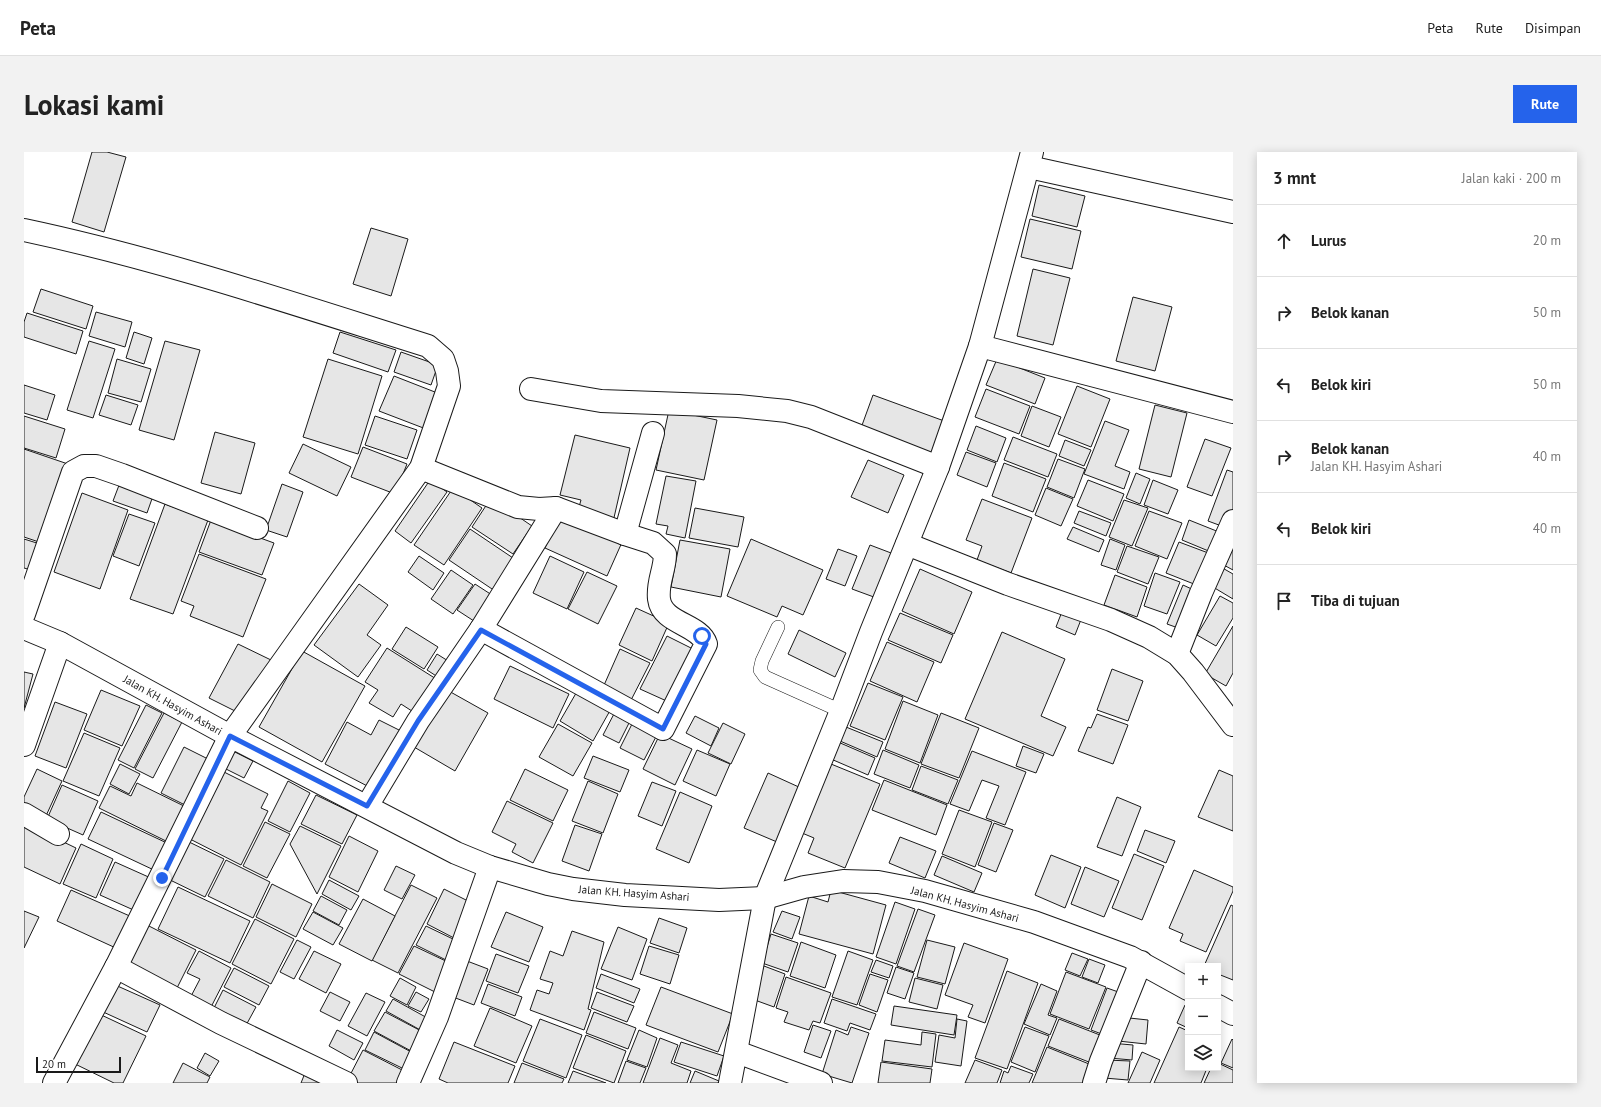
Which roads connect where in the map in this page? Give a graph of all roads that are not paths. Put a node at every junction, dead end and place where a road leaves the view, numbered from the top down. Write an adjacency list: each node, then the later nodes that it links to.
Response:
1 (1030, 160): 2 (street); 4 (street)
2 (1233, 212)
3 (24, 230): 9 (street)
4 (980, 346): 6 (street); 8 (street)
5 (531, 389): 8 (street)
6 (1233, 412)
7 (653, 434): 13 (street)
8 (938, 467): 14 (street)
9 (421, 468): 10 (street); 23 (street)
10 (556, 508): 13 (street); 18 (street)
11 (1233, 521): 20 (street)
12 (256, 528): 15 (street)
13 (624, 534): 18 (street)
14 (908, 544): 20 (street); 21 (street)
15 (24, 614)
16 (778, 627): 21 (lane)
17 (24, 628): 19 (street, Jalan KH. Hasyim Ashari)
18 (481, 630): 25 (street)
19 (60, 643): 23 (street, Jalan KH. Hasyim Ashari); 24 (street)
20 (1177, 654): 22 (street)
21 (841, 711): 29 (street)
22 (1233, 725)
23 (230, 736): 25 (street, Jalan KH. Hasyim Ashari); 31 (street)
24 (24, 745)
25 (367, 806): 28 (street, Jalan KH. Hasyim Ashari)
26 (24, 814): 27 (street)
27 (58, 834)
28 (490, 867): 29 (street, Jalan KH. Hasyim Ashari); 38 (street)
29 (765, 898): 30 (street, Jalan KH. Hasyim Ashari); 35 (street)
30 (1141, 962): 32 (street, Jalan KH. Hasyim Ashari); 41 (street)
31 (116, 967): 36 (street); 37 (street)
32 (1185, 987)
33 (1221, 1008): 34 (street)
34 (1233, 1014)
35 (737, 1052): 39 (street); 40 (street)
36 (54, 1083)
37 (346, 1083)
38 (408, 1083)
39 (730, 1083)
40 (821, 1083)
41 (1094, 1083)

